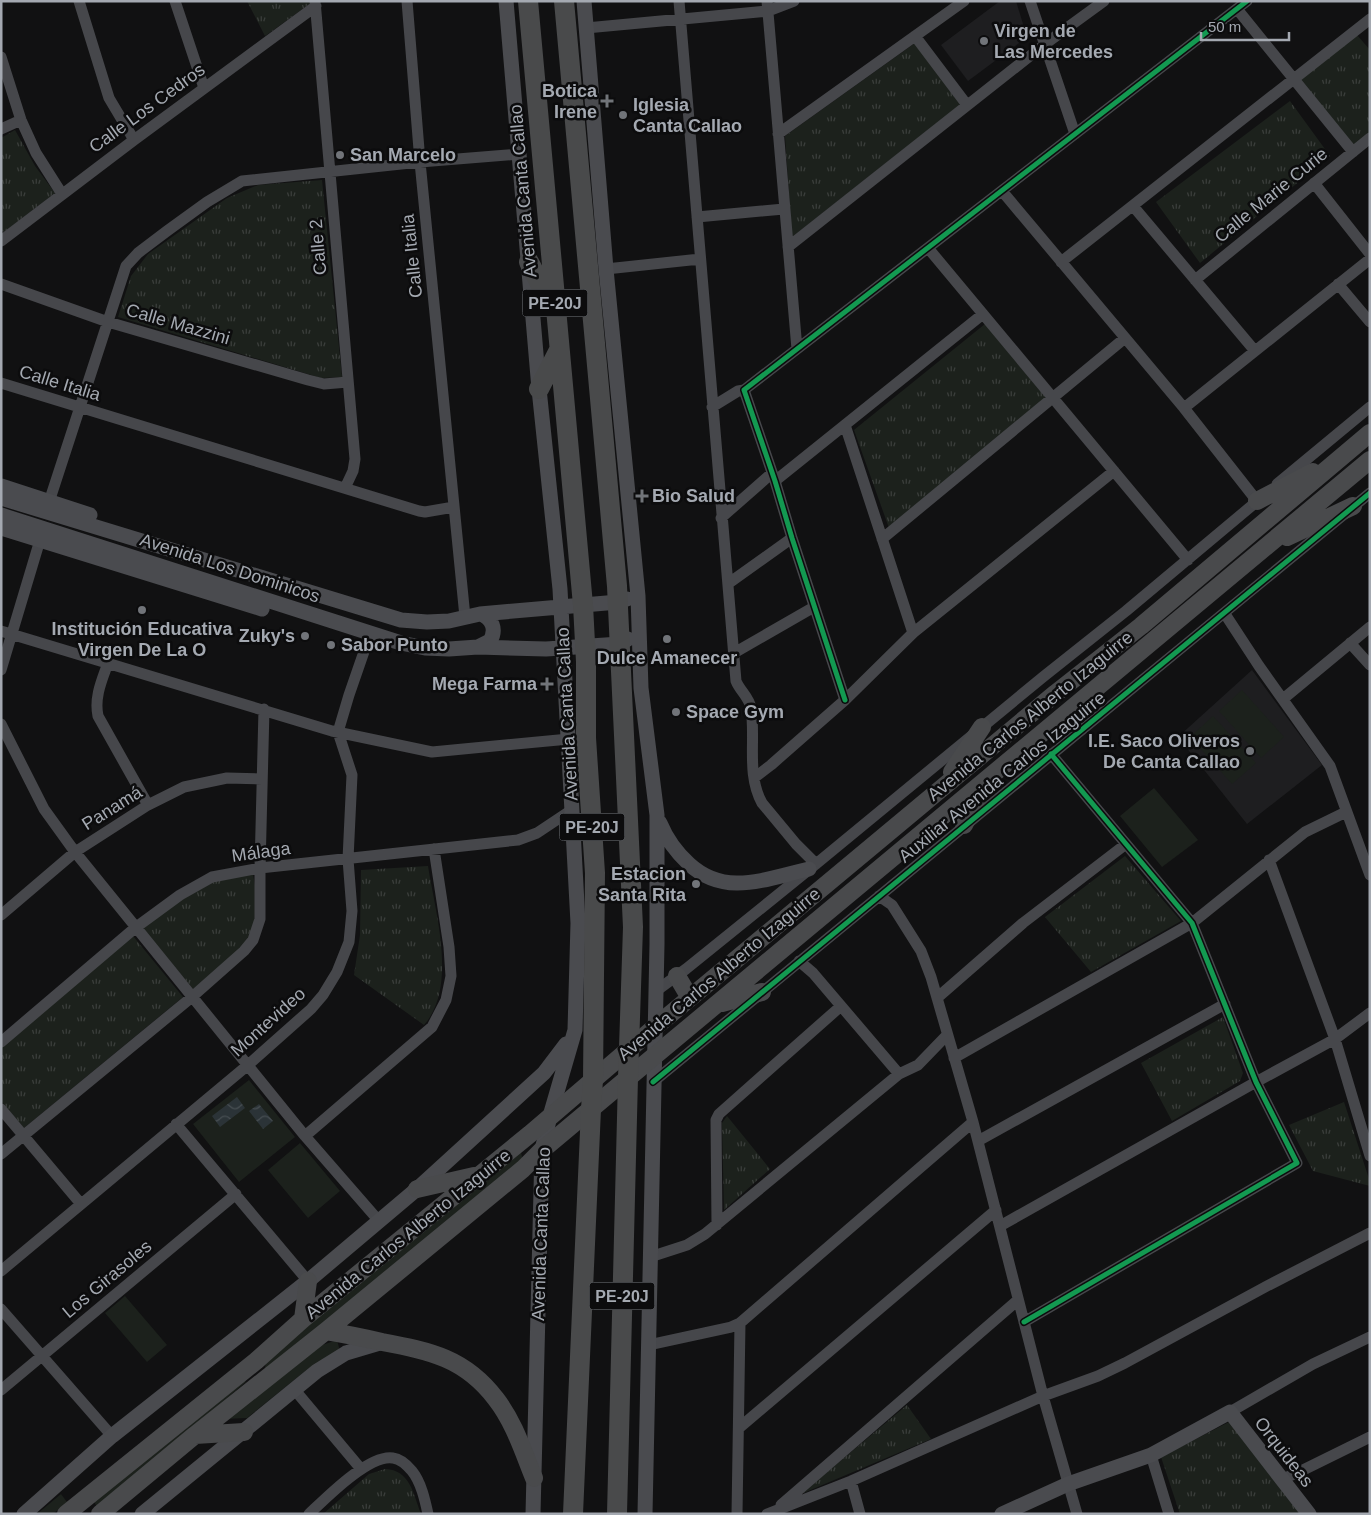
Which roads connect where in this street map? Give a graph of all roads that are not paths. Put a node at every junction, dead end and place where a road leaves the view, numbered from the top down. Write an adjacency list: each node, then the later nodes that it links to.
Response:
1 (79, 1): 31 (street)
2 (175, 1): 24 (street)
3 (407, 1): 34 (street, Calle Italia)
4 (506, 1): 33 (main road, Avenida Canta Callao)
5 (528, 1): 55 (highway, Avenida Canta Callao / PE-20J)
6 (564, 1): 95 (highway, PE-20J)
7 (584, 1): 19 (main road)
8 (679, 1): 17 (street)
9 (794, 1): 15 (street)
10 (964, 1): 20 (street)
11 (1030, 1): 21 (street)
12 (1104, 1): 21 (street)
13 (1247, 1): 16 (street)
14 (315, 4): 24 (street, Calle Los Cedros); 35 (street, Calle 2)
15 (767, 6): 17 (street); 28 (street)
16 (1237, 9): 23 (street); 29 (street)
17 (680, 19): 19 (street); 41 (street)
18 (1370, 19): 23 (street)
19 (586, 28): 50 (main road)
20 (915, 36): 25 (street); 28 (street)
21 (1045, 44): 25 (street); 29 (street)
22 (1, 57): 26 (street)
23 (1294, 79): 32 (street); 39 (street)
24 (204, 88): 31 (street, Calle Los Cedros)
25 (967, 105): 43 (street)
26 (21, 120): 27 (street); 38 (street)
27 (1, 129)
28 (778, 134): 40 (street)
29 (1075, 134): 37 (street)
30 (1370, 138): 32 (street, Calle Marie Curie)
31 (134, 140): 38 (street, Calle Los Cedros)
32 (1353, 152): 36 (street, Calle Marie Curie)
33 (520, 154): 34 (street); 48 (main road, Avenida Canta Callao)
34 (420, 162): 35 (street); 84 (street, Calle Italia)
35 (329, 171): 56 (street); 62 (street, Calle 2)
36 (1314, 183): 45 (street); 51 (street, Calle Marie Curie)
37 (1002, 191): 44 (street); 49 (street)
38 (62, 194): 42 (street, Calle Los Cedros)
39 (1132, 206): 49 (street); 51 (street)
40 (784, 209): 41 (street); 43 (street)
41 (697, 218): 46 (street)
42 (1, 241)
43 (788, 247): 59 (street)
44 (928, 248): 54 (street); 59 (street)
45 (1370, 254)
46 (700, 259): 50 (street); 68 (street)
47 (1370, 259): 53 (street)
48 (529, 262): 55 (highway); 64 (main road, Avenida Canta Callao)
49 (1061, 262): 58 (street)
50 (606, 269): 94 (main road)
51 (1195, 280): 61 (street)
52 (1, 284): 56 (street, Calle Mazzini)
53 (1338, 284): 57 (street); 61 (street)
54 (983, 314): 66 (street); 71 (street)
55 (556, 316): 60 (highway, Avenida Canta Callao / PE-20J)
56 (108, 322): 62 (street, Calle Mazzini); 67 (street)
57 (1370, 322)
58 (1125, 338): 66 (street); 70 (street)
59 (797, 349): 65 (street)
60 (560, 350): 64 (highway); 96 (highway, Avenida Canta Callao / PE-20J)
61 (1255, 351): 70 (street)
62 (348, 382): 78 (street, Calle 2)
63 (1, 383): 67 (street, Calle Italia)
64 (539, 389): 97 (main road, Avenida Canta Callao)
65 (744, 390): 68 (street); 76 (street)
66 (1053, 398): 75 (street); 89 (street)
67 (80, 407): 78 (street, Calle Italia); 82 (street)
68 (712, 407): 86 (street)
69 (1370, 407): 81 (street)
70 (1184, 408): 81 (street)
71 (845, 425): 76 (street); 89 (street)
72 (1370, 433): 73 (main road, Avenida Carlos Alberto Izaguirre)
73 (1344, 455): 81 (main road); 102 (main road, Avenida Carlos Alberto Izaguirre)
74 (1370, 460): 91 (main road, Avenida Carlos Alberto Izaguirre)
75 (1114, 470): 92 (street); 106 (street)
76 (774, 477): 86 (street); 88 (street)
77 (1, 486): 82 (main road, Avenida Los Dominicos)
78 (346, 488): 84 (street, Calle Italia)
79 (1370, 493): 83 (street, Auxiliar Avenida Carlos Izaguirre)
80 (1, 498): 101 (main road, Avenida Los Dominicos)
81 (1257, 501): 92 (street)
82 (49, 502): 101 (main road, Avenida Los Dominicos)
83 (1353, 506): 91 (main road); 99 (street, Auxiliar Avenida Carlos Izaguirre)
84 (454, 507): 100 (street, Calle Italia)
85 (1, 515): 114 (main road, Avenida Los Dominicos)
86 (721, 518): 93 (street)
87 (1, 528): 90 (main road, Avenida Los Dominicos)
88 (792, 538): 93 (street); 98 (street)
89 (882, 539): 106 (street)
90 (40, 540): 104 (street); 108 (main road, Avenida Los Dominicos)
91 (1264, 548): 107 (main road, Avenida Carlos Alberto Izaguirre)
92 (1188, 560): 123 (street)
93 (729, 583): 115 (street)
94 (638, 596): 95 (main road, Avenida Los Dominicos); 105 (main road)
95 (618, 602): 96 (main road, Avenida Los Dominicos); 110 (highway, PE-20J)
96 (583, 605): 97 (main road, Avenida Los Dominicos); 112 (highway, Avenida Canta Callao / PE-20J)
97 (561, 606): 100 (main road, Avenida Los Dominicos); 113 (main road, Avenida Canta Callao)
98 (814, 607): 115 (street); 120 (street)
99 (1225, 614): 119 (street); 126 (street, Auxiliar Avenida Carlos Izaguirre)
100 (472, 615): 101 (main road, Avenida Los Dominicos); 111 (main road)
101 (440, 621)
102 (1141, 626): 107 (main road); 130 (main road, Avenida Carlos Alberto Izaguirre)
103 (1370, 627): 109 (street)
104 (6, 632): 116 (street); 118 (street)
105 (639, 632): 110 (main road, Avenida Los Dominicos); 134 (main road)
106 (913, 633): 120 (street)
107 (1152, 640): 128 (main road, Avenida Carlos Alberto Izaguirre)
108 (367, 643): 114 (main road, Avenida Los Dominicos); 124 (street)
109 (1350, 643): 117 (street); 119 (street)
110 (620, 644): 112 (main road, Avenida Los Dominicos); 164 (highway, PE-20J)
111 (478, 647): 113 (main road, Avenida Los Dominicos); 114 (main road, Avenida Los Dominicos)
112 (585, 647): 113 (main road, Avenida Los Dominicos); 170 (highway, Avenida Canta Callao / PE-20J)
113 (564, 648): 125 (main road, Avenida Canta Callao)
114 (449, 649)
115 (734, 653): 127 (street)
116 (108, 663): 121 (street); 131 (street)
117 (1370, 665)
118 (1, 670)
119 (1283, 699): 133 (street)
120 (845, 700): 127 (street)
121 (264, 709): 124 (street); 129 (street)
122 (1, 724): 138 (street)
123 (982, 727): 130 (main road); 141 (street)
124 (338, 732): 125 (street); 139 (street, Montevideo)
125 (569, 739): 132 (main road, Avenida Canta Callao)
126 (1051, 754): 135 (street, Auxiliar Avenida Carlos Izaguirre); 136 (street)
127 (754, 778): 141 (street)
128 (987, 778): 135 (main road); 156 (main road, Avenida Carlos Alberto Izaguirre)
129 (262, 779): 131 (street, Panamá); 142 (street)
130 (941, 789): 153 (main road, Avenida Carlos Alberto Izaguirre)
131 (148, 805): 138 (street, Panamá)
132 (573, 809): 137 (street, Málaga); 160 (main road, Avenida Canta Callao)
133 (1346, 812): 140 (street); 143 (street)
134 (657, 815): 141 (main road); 150 (main road)
135 (964, 825): 144 (street, Auxiliar Avenida Carlos Izaguirre)
136 (1126, 844): 146 (street); 154 (street)
137 (434, 849): 139 (street, Málaga); 179 (street)
138 (75, 852): 145 (street, Panamá); 147 (street)
139 (348, 859): 142 (street, Málaga); 167 (street, Montevideo)
140 (1269, 860): 146 (street); 162 (street)
141 (813, 866): 149 (street)
142 (260, 868): 147 (street, Málaga); 152 (street)
143 (1370, 875)
144 (879, 896): 148 (street, Auxiliar Avenida Carlos Izaguirre); 154 (street)
145 (1, 915)
146 (1192, 923): 155 (street); 166 (street)
147 (136, 928): 152 (street); 163 (street, Málaga)
148 (799, 962): 151 (street, Auxiliar Avenida Carlos Izaguirre); 157 (street)
149 (677, 976): 150 (street); 153 (main road)
150 (656, 991): 159 (main road)
151 (762, 992): 156 (main road); 171 (street, Auxiliar Avenida Carlos Izaguirre)
152 (192, 997): 167 (street); 178 (street)
153 (690, 998): 159 (main road, Avenida Carlos Alberto Izaguirre)
154 (937, 998): 161 (street)
155 (1225, 1004): 172 (street); 180 (street)
156 (714, 1006): 165 (main road, Avenida Carlos Alberto Izaguirre)
157 (841, 1006): 168 (street); 190 (street)
158 (1370, 1013): 162 (street)
159 (655, 1027): 164 (main road, Avenida Carlos Alberto Izaguirre); 165 (main road)
160 (575, 1030): 175 (main road, Avenida Canta Callao); 185 (main road, Avenida Carlos Alberto Izaguirre)
161 (947, 1035): 166 (street); 168 (street)
162 (1335, 1039): 172 (street); 183 (street)
163 (1, 1042)
164 (629, 1049): 169 (highway, PE-20J); 170 (main road, Avenida Carlos Alberto Izaguirre)
165 (654, 1056): 169 (main road, Avenida Carlos Alberto Izaguirre); 171 (main road)
166 (954, 1058): 176 (street)
167 (248, 1065): 177 (street, Montevideo); 179 (street)
168 (899, 1074): 190 (street)
169 (628, 1078): 174 (main road, Avenida Carlos Alberto Izaguirre); 232 (highway, PE-20J)
170 (593, 1080): 174 (highway, Avenida Canta Callao / PE-20J); 175 (main road, Avenida Carlos Alberto Izaguirre)
171 (653, 1082): 193 (main road)
172 (1256, 1082): 191 (street); 199 (street)
173 (1, 1109): 178 (street)
174 (591, 1109): 181 (main road, Avenida Carlos Alberto Izaguirre); 231 (highway, Avenida Canta Callao / PE-20J)
175 (550, 1116): 181 (main road, Avenida Canta Callao); 184 (main road, Avenida Carlos Alberto Izaguirre)
176 (973, 1122): 180 (street); 200 (street)
177 (176, 1124): 186 (street); 187 (street, Montevideo)
178 (23, 1135): 182 (street); 187 (street)
179 (305, 1136): 189 (street)
180 (978, 1141): 188 (street)
181 (542, 1150): 201 (main road, Avenida Carlos Alberto Izaguirre); 219 (main road, Avenida Canta Callao)
182 (1, 1154)
183 (1370, 1156)
184 (477, 1175): 185 (main road); 198 (main road, Avenida Carlos Alberto Izaguirre)
185 (417, 1189): 189 (main road, Avenida Carlos Alberto Izaguirre)
186 (236, 1194): 195 (street); 205 (street, Los Girasoles)
187 (81, 1204): 194 (street, Montevideo)
188 (996, 1210): 191 (street); 212 (street)
189 (379, 1221): 195 (main road, Avenida Carlos Alberto Izaguirre)
190 (717, 1225): 193 (street)
191 (1000, 1226): 196 (street)
192 (1370, 1233): 210 (street)
193 (650, 1257): 204 (main road)
194 (1, 1271)
195 (308, 1281): 198 (main road); 215 (main road, Avenida Carlos Alberto Izaguirre)
196 (1018, 1300): 199 (street); 223 (street)
197 (1, 1309): 205 (street)
198 (303, 1319): 206 (main road, Avenida Carlos Alberto Izaguirre)
199 (1024, 1322): 210 (street)
200 (740, 1323): 204 (street); 212 (street)
201 (326, 1331): 203 (main road); 207 (main road, Avenida Carlos Alberto Izaguirre)
202 (1370, 1338): 211 (street)
203 (383, 1342): 209 (main road); 219 (main road)
204 (648, 1345): 233 (main road)
205 (41, 1357): 208 (street, Los Girasoles); 215 (street)
206 (256, 1361): 207 (main road); 225 (main road, Avenida Carlos Alberto Izaguirre)
207 (269, 1376): 214 (main road, Avenida Carlos Alberto Izaguirre)
208 (1, 1390)
209 (294, 1390): 213 (main road); 218 (street)
210 (1043, 1396): 221 (street); 222 (street)
211 (1230, 1412): 217 (main road); 220 (main road, Orquideas)
212 (739, 1428): 234 (street)
213 (244, 1432): 214 (main road); 227 (main road)
214 (195, 1435): 226 (main road, Avenida Carlos Alberto Izaguirre)
215 (112, 1436): 224 (main road, Avenida Carlos Alberto Izaguirre)
216 (1370, 1438): 220 (street)
217 (1151, 1455): 222 (main road); 238 (street)
218 (361, 1469): 228 (street); 229 (street)
219 (534, 1478): 230 (main road, Avenida Canta Callao)
220 (1282, 1479): 239 (main road, Orquideas)
221 (850, 1481): 223 (street); 235 (street)
222 (1068, 1484): 236 (main road); 237 (street)
223 (770, 1512)
224 (24, 1514)
225 (66, 1514)
226 (100, 1514)
227 (142, 1514)
228 (309, 1514)
229 (428, 1514)
230 (533, 1514)
231 (573, 1514)
232 (617, 1514)
233 (645, 1514)
234 (737, 1514)
235 (860, 1514)
236 (1002, 1514)
237 (1077, 1514)
238 (1169, 1514)
239 (1309, 1514)

